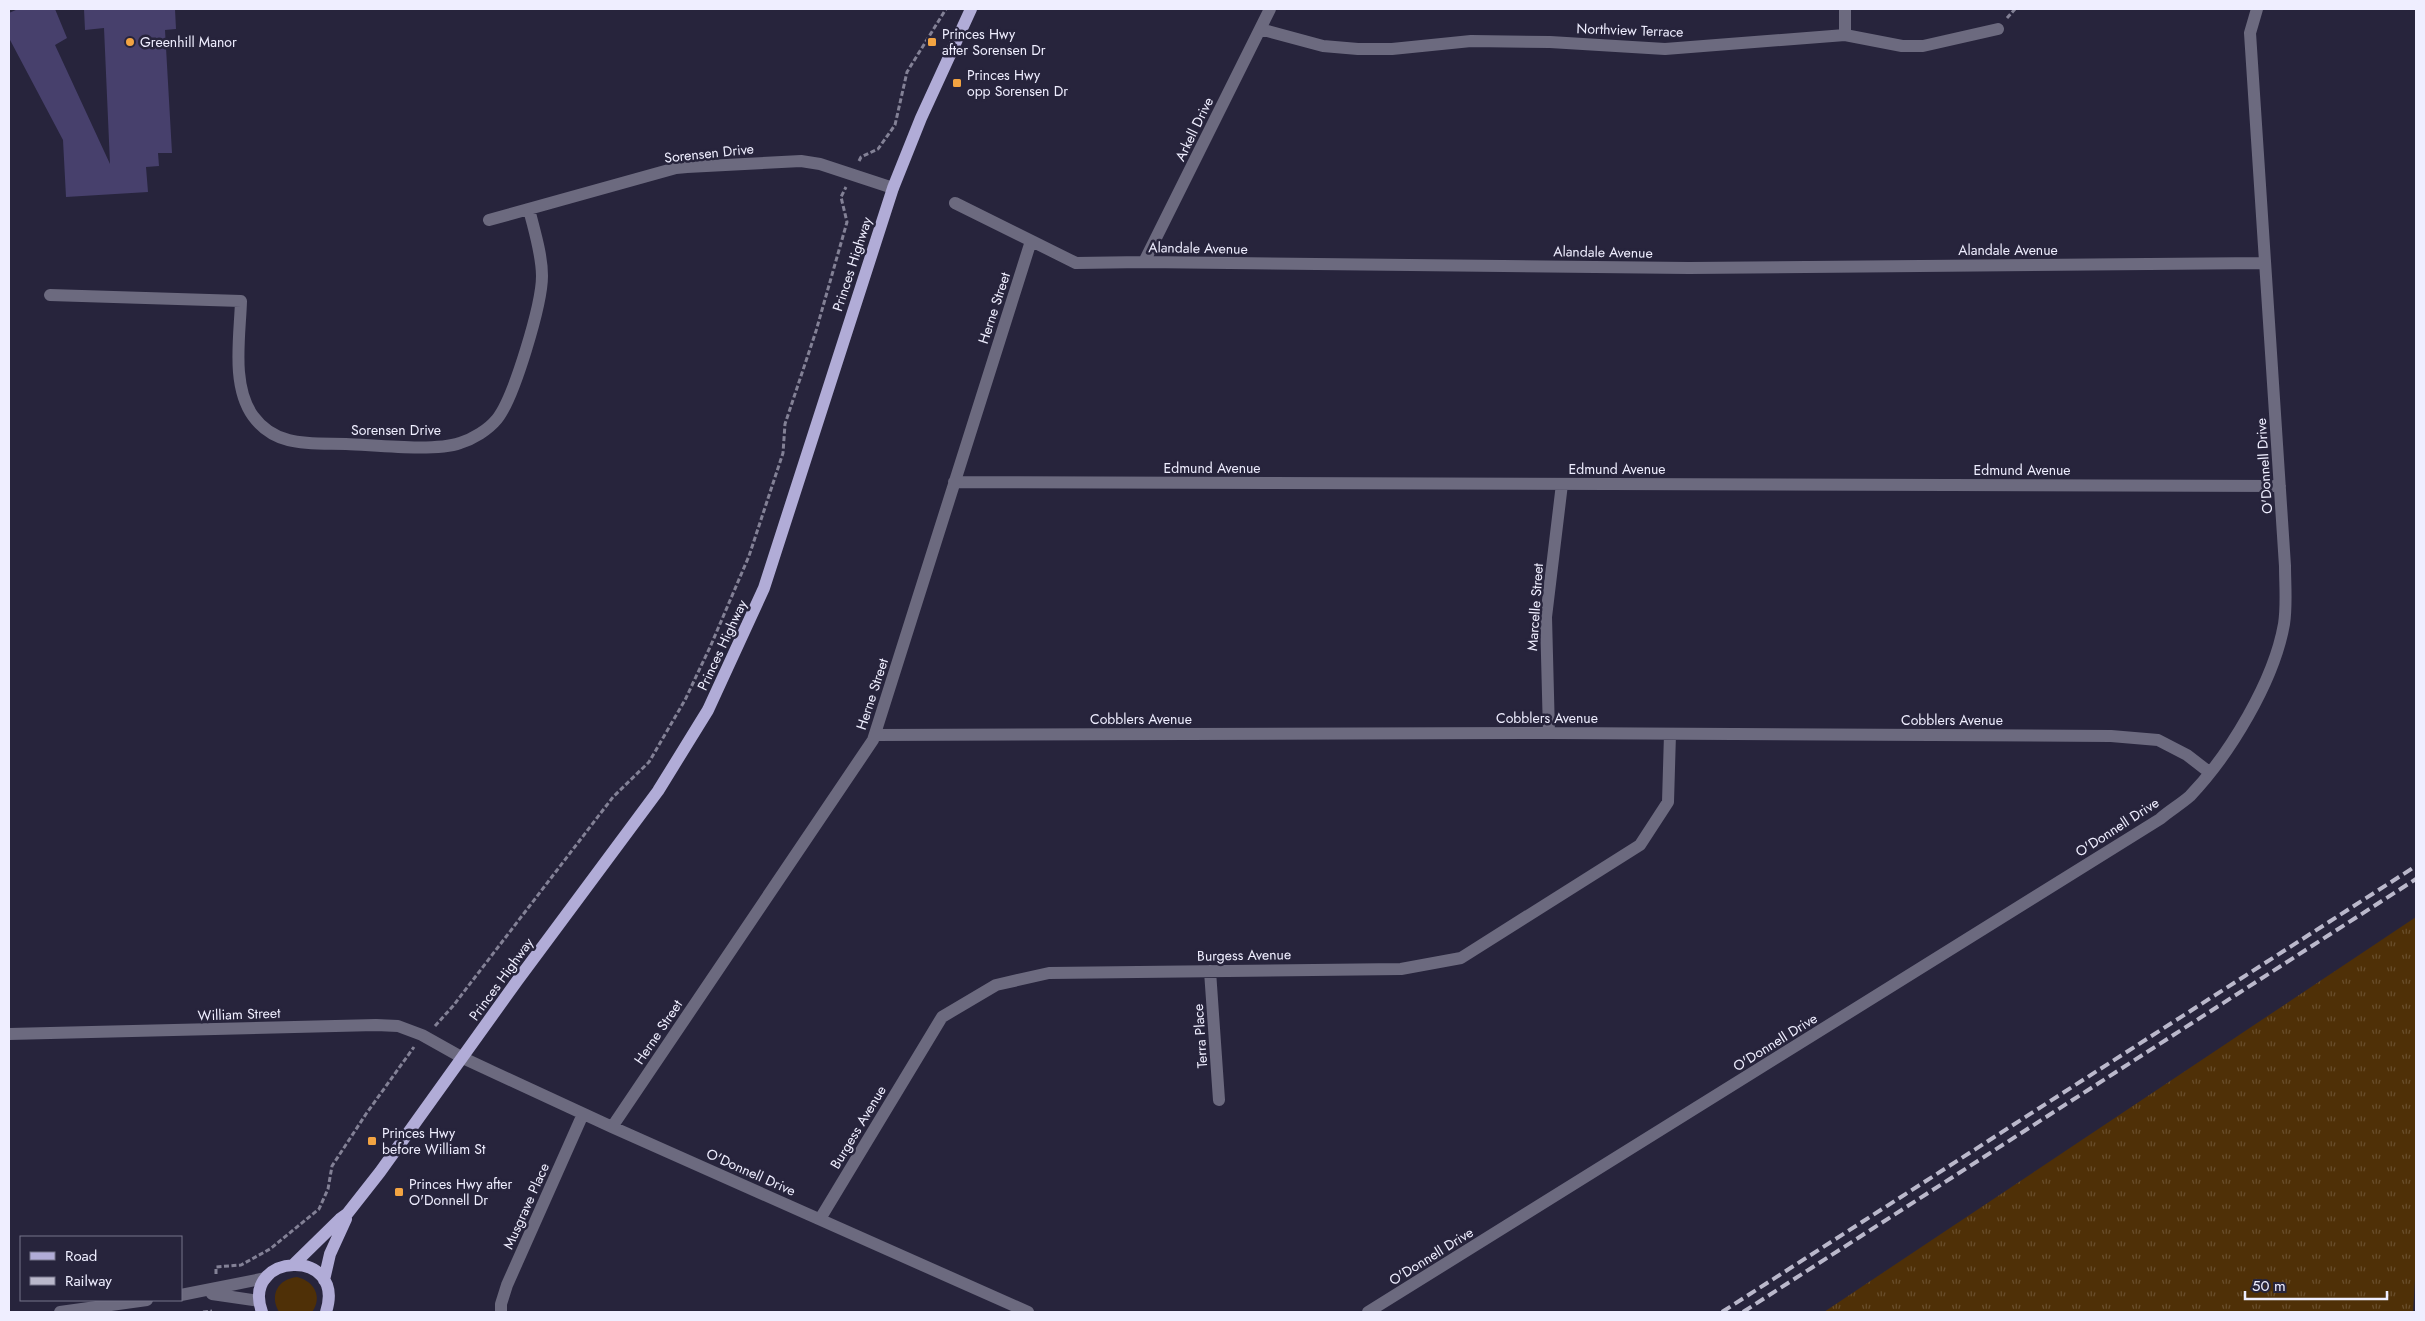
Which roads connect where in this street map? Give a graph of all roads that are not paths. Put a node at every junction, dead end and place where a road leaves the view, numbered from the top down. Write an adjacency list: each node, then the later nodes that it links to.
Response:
1 (971, 9): 8 (main road, Princes Highway)
2 (1270, 9): 5 (street, Arkell Drive)
3 (1845, 9): 7 (street)
4 (2257, 9): 14 (street, O'Donnell Drive)
5 (1260, 29): 7 (street, Northview Terrace); 13 (street, Arkell Drive)
6 (1998, 29): 7 (street, Northview Terrace)
7 (1844, 35)
8 (894, 188): 10 (street, Sorensen Drive); 25 (main road, Princes Highway)
9 (955, 203): 12 (street, Alandale Avenue)
10 (529, 209): 11 (street, Sorensen Drive); 15 (street, Sorensen Drive)
11 (489, 220)
12 (1031, 241): 13 (street, Alandale Avenue); 16 (street, Herne Street)
13 (1144, 262): 14 (street, Alandale Avenue)
14 (2265, 263): 18 (street, O'Donnell Drive)
15 (50, 295)
16 (954, 482): 17 (street, Edmund Avenue); 21 (street, Herne Street)
17 (1562, 484): 18 (street, Edmund Avenue); 19 (street, Marcelle Street)
18 (2280, 486): 22 (street, O'Donnell Drive)
19 (1549, 733): 20 (street, Cobblers Avenue); 21 (street, Cobblers Avenue)
20 (1670, 734): 22 (street, Cobblers Avenue); 23 (street, Burgess Avenue)
21 (875, 735): 28 (street, Herne Street)
22 (2209, 772): 42 (street, O'Donnell Drive)
23 (1210, 971): 26 (street, Terra Place); 30 (street, Burgess Avenue)
24 (9, 1034): 25 (street, William Street)
25 (463, 1058): 27 (street, O'Donnell Drive); 29 (main road, Princes Highway)
26 (1219, 1100)
27 (583, 1114): 28 (street, O'Donnell Drive); 40 (street, Musgrave Place)
28 (612, 1127): 30 (street, O'Donnell Drive)
29 (347, 1214): 31 (main road, Princes Highway); 33 (main road, Princes Highway)
30 (820, 1219): 41 (street, O'Donnell Drive)
31 (294, 1264): 32 (main road); 33 (main road)
32 (266, 1278): 34 (street); 37 (main road)
33 (324, 1280): 39 (main road)
34 (215, 1292): 35 (street); 37 (street)
35 (182, 1295)
36 (140, 1301): 38 (street)
37 (261, 1306)
38 (60, 1312)
39 (326, 1312)
40 (501, 1312)
41 (1028, 1312)
42 (1368, 1312)

